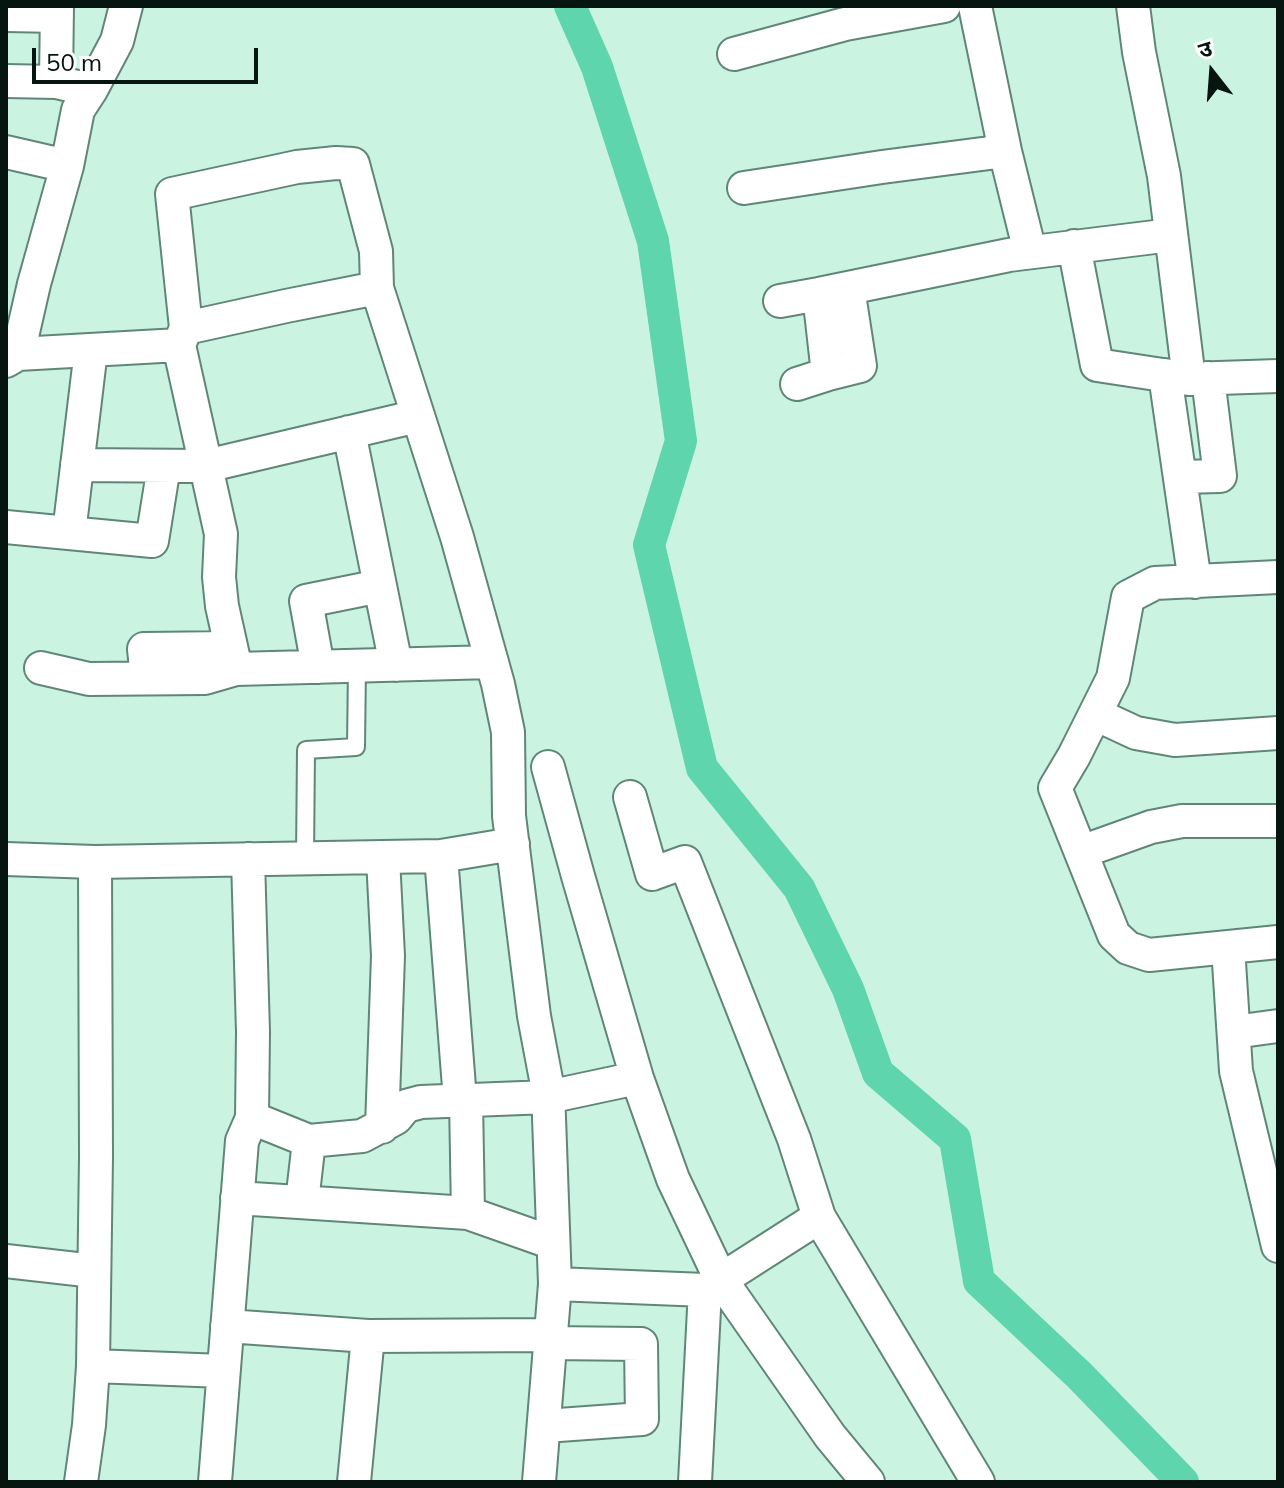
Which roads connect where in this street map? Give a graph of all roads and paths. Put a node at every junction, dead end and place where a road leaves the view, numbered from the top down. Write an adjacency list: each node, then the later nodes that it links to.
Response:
1 (126, 6): 11 (street)
2 (944, 6): 6 (street)
3 (975, 6): 12 (street)
4 (1133, 6): 16 (street)
5 (57, 11): 7 (street); 10 (street)
6 (880, 12): 8 (street)
7 (6, 15)
8 (734, 54)
9 (6, 81): 10 (street)
10 (56, 82): 11 (street)
11 (91, 90): 14 (street)
12 (1005, 151): 15 (street); 18 (street)
13 (6, 152): 14 (street)
14 (67, 166): 24 (street)
15 (744, 188)
16 (1171, 235): 17 (street); 26 (street)
17 (1074, 246): 18 (street); 26 (street)
18 (1030, 252): 20 (street)
19 (377, 288): 22 (street); 22 (street); 28 (street)
20 (833, 291): 21 (street); 27 (street)
21 (780, 301)
22 (183, 336): 23 (street); 32 (street)
23 (91, 350): 24 (street); 30 (street)
24 (12, 357)
25 (1278, 376): 26 (street)
26 (1187, 377): 33 (street); 33 (street)
27 (797, 384)
28 (418, 416): 29 (street); 40 (street)
29 (349, 432): 32 (street); 38 (street)
30 (77, 465): 31 (street); 35 (street)
31 (164, 466): 32 (street); 35 (street)
32 (206, 466): 39 (street)
33 (1180, 477): 37 (street)
34 (6, 527): 35 (street)
35 (69, 533)
36 (1278, 577): 37 (street)
37 (1195, 582): 45 (street)
38 (380, 586): 41 (street); 43 (street)
39 (233, 659): 43 (street); 44 (street)
40 (492, 662): 41 (street); 50 (street)
41 (396, 665): 42 (street)
42 (357, 666): 43 (street); 56 (lane)
43 (318, 667)
44 (41, 668)
45 (1095, 714): 46 (street); 51 (street)
46 (1278, 733)
47 (548, 767): 62 (street)
48 (630, 797): 71 (street)
49 (1278, 821): 51 (street)
50 (513, 844): 52 (street); 63 (street)
51 (1081, 852): 59 (street)
52 (441, 856): 53 (street); 64 (street)
53 (383, 858): 56 (street); 66 (street)
54 (6, 859): 57 (street)
55 (248, 859): 56 (street); 57 (street); 65 (street)
56 (305, 859)
57 (95, 862): 75 (street)
58 (1278, 942): 59 (street)
59 (1228, 947): 61 (street)
60 (1278, 1026): 61 (street)
61 (1234, 1032): 73 (street)
62 (637, 1078): 63 (street); 77 (street)
63 (548, 1097): 64 (street); 72 (street)
64 (463, 1100): 66 (street); 70 (street)
65 (252, 1118): 67 (street); 68 (street)
66 (382, 1127): 67 (street)
67 (309, 1141): 69 (street)
68 (237, 1198): 69 (street); 78 (street)
69 (302, 1202): 70 (street)
70 (468, 1213): 72 (street)
71 (819, 1217): 77 (street); 90 (street)
72 (553, 1243): 76 (street)
73 (1278, 1246)
74 (6, 1261): 75 (street)
75 (94, 1271): 81 (street)
76 (555, 1284): 77 (street); 80 (street)
77 (713, 1285): 88 (street); 89 (street)
78 (227, 1326): 79 (street); 82 (street)
79 (368, 1336): 80 (street); 86 (street)
80 (550, 1339): 83 (street); 83 (street)
81 (93, 1366): 82 (street); 84 (street)
82 (223, 1371): 85 (street)
83 (545, 1426): 87 (street)
84 (81, 1482)
85 (215, 1482)
86 (354, 1482)
87 (539, 1482)
88 (695, 1482)
89 (868, 1482)
90 (978, 1482)

